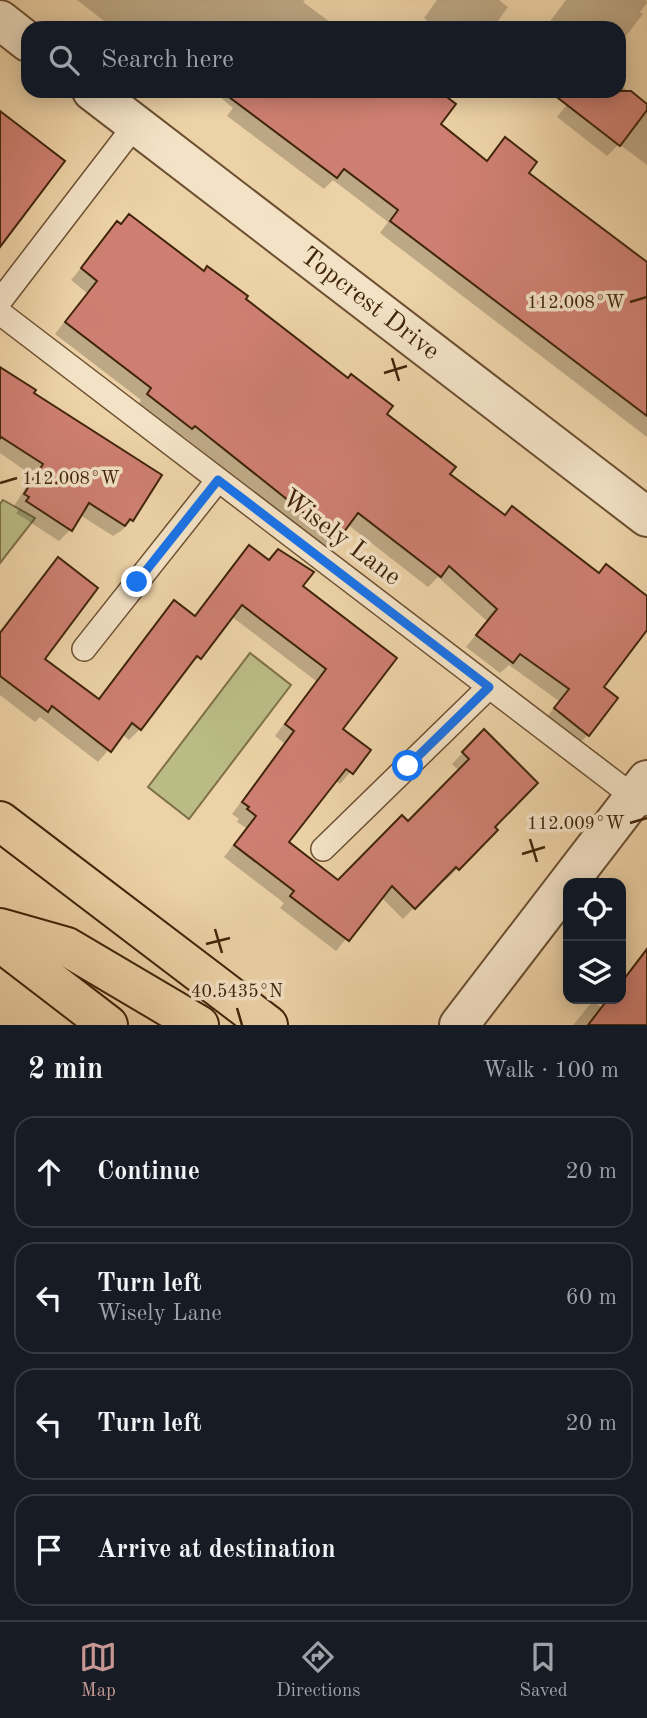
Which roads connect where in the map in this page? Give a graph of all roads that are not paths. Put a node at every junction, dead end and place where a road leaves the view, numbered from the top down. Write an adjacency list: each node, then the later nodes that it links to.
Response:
1 (0, 20): 2 (street)
2 (21, 36)
3 (101, 98): 4 (street, Topcrest Drive)
4 (136, 124): 5 (lane); 8 (street, Topcrest Drive)
5 (0, 300)
6 (0, 313): 7 (lane, Wisely Lane)
7 (218, 480): 9 (lane); 10 (lane, Wisely Lane)
8 (647, 517)
9 (84, 649)
10 (489, 687): 11 (lane, Wisely Lane); 13 (lane)
11 (643, 795): 19 (street)
12 (0, 821): 18 (main road)
13 (323, 849)
14 (0, 928): 17 (main road)
15 (0, 942): 16 (main road)
16 (108, 1025)
17 (199, 1025)
18 (268, 1025)
19 (459, 1025)

